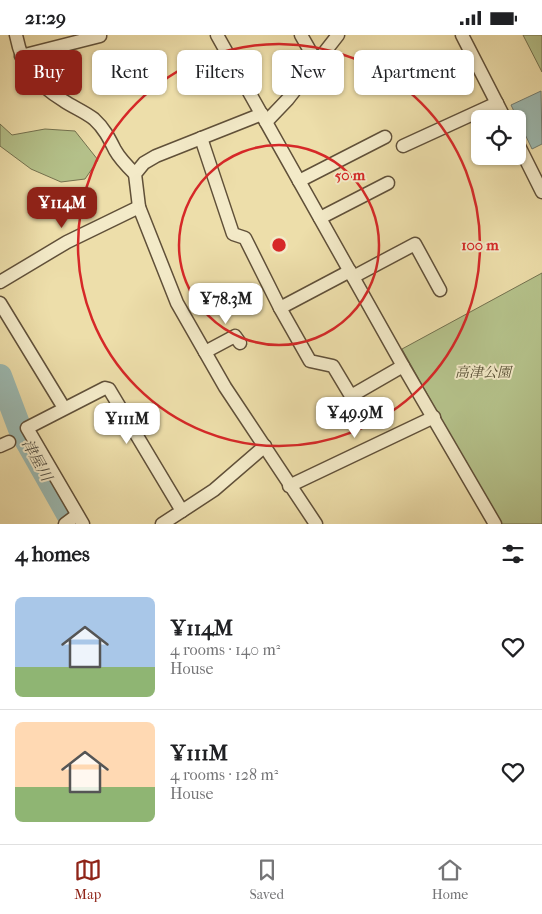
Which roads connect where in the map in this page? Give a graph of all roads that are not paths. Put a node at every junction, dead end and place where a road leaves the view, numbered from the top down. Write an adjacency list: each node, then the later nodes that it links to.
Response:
1 (16, 35): 7 (street)
2 (217, 35): 15 (street)
3 (301, 35): 9 (street)
4 (338, 35): 10 (street)
5 (462, 35): 13 (street)
6 (100, 36): 8 (street)
7 (20, 50)
8 (45, 50)
9 (310, 50)
10 (327, 50)
11 (55, 95): 20 (street)
12 (291, 95): 15 (street)
13 (496, 103): 14 (street); 18 (street)
14 (500, 110)
15 (264, 118): 17 (street); 21 (street)
16 (385, 137): 21 (street)
17 (201, 138): 20 (street); 30 (street)
18 (403, 146)
19 (526, 160): 23 (street)
20 (135, 174): 24 (street)
21 (299, 181): 25 (street)
22 (388, 183): 25 (street)
23 (542, 192)
24 (139, 207): 27 (street); 32 (street)
25 (320, 218): 26 (street)
26 (352, 274): 28 (street); 30 (street); 33 (street)
27 (0, 282)
28 (440, 290)
29 (0, 303): 34 (street)
30 (280, 308): 33 (street)
31 (240, 343): 32 (street)
32 (205, 352): 36 (street)
33 (403, 366): 35 (street)
34 (64, 408): 38 (street); 39 (street)
35 (434, 417): 37 (street); 43 (street)
36 (265, 446): 37 (street); 38 (street)
37 (289, 486): 42 (street)
38 (182, 511): 41 (street)
39 (80, 520): 40 (street)
40 (65, 524)
41 (162, 524)
42 (316, 524)
43 (495, 524)

